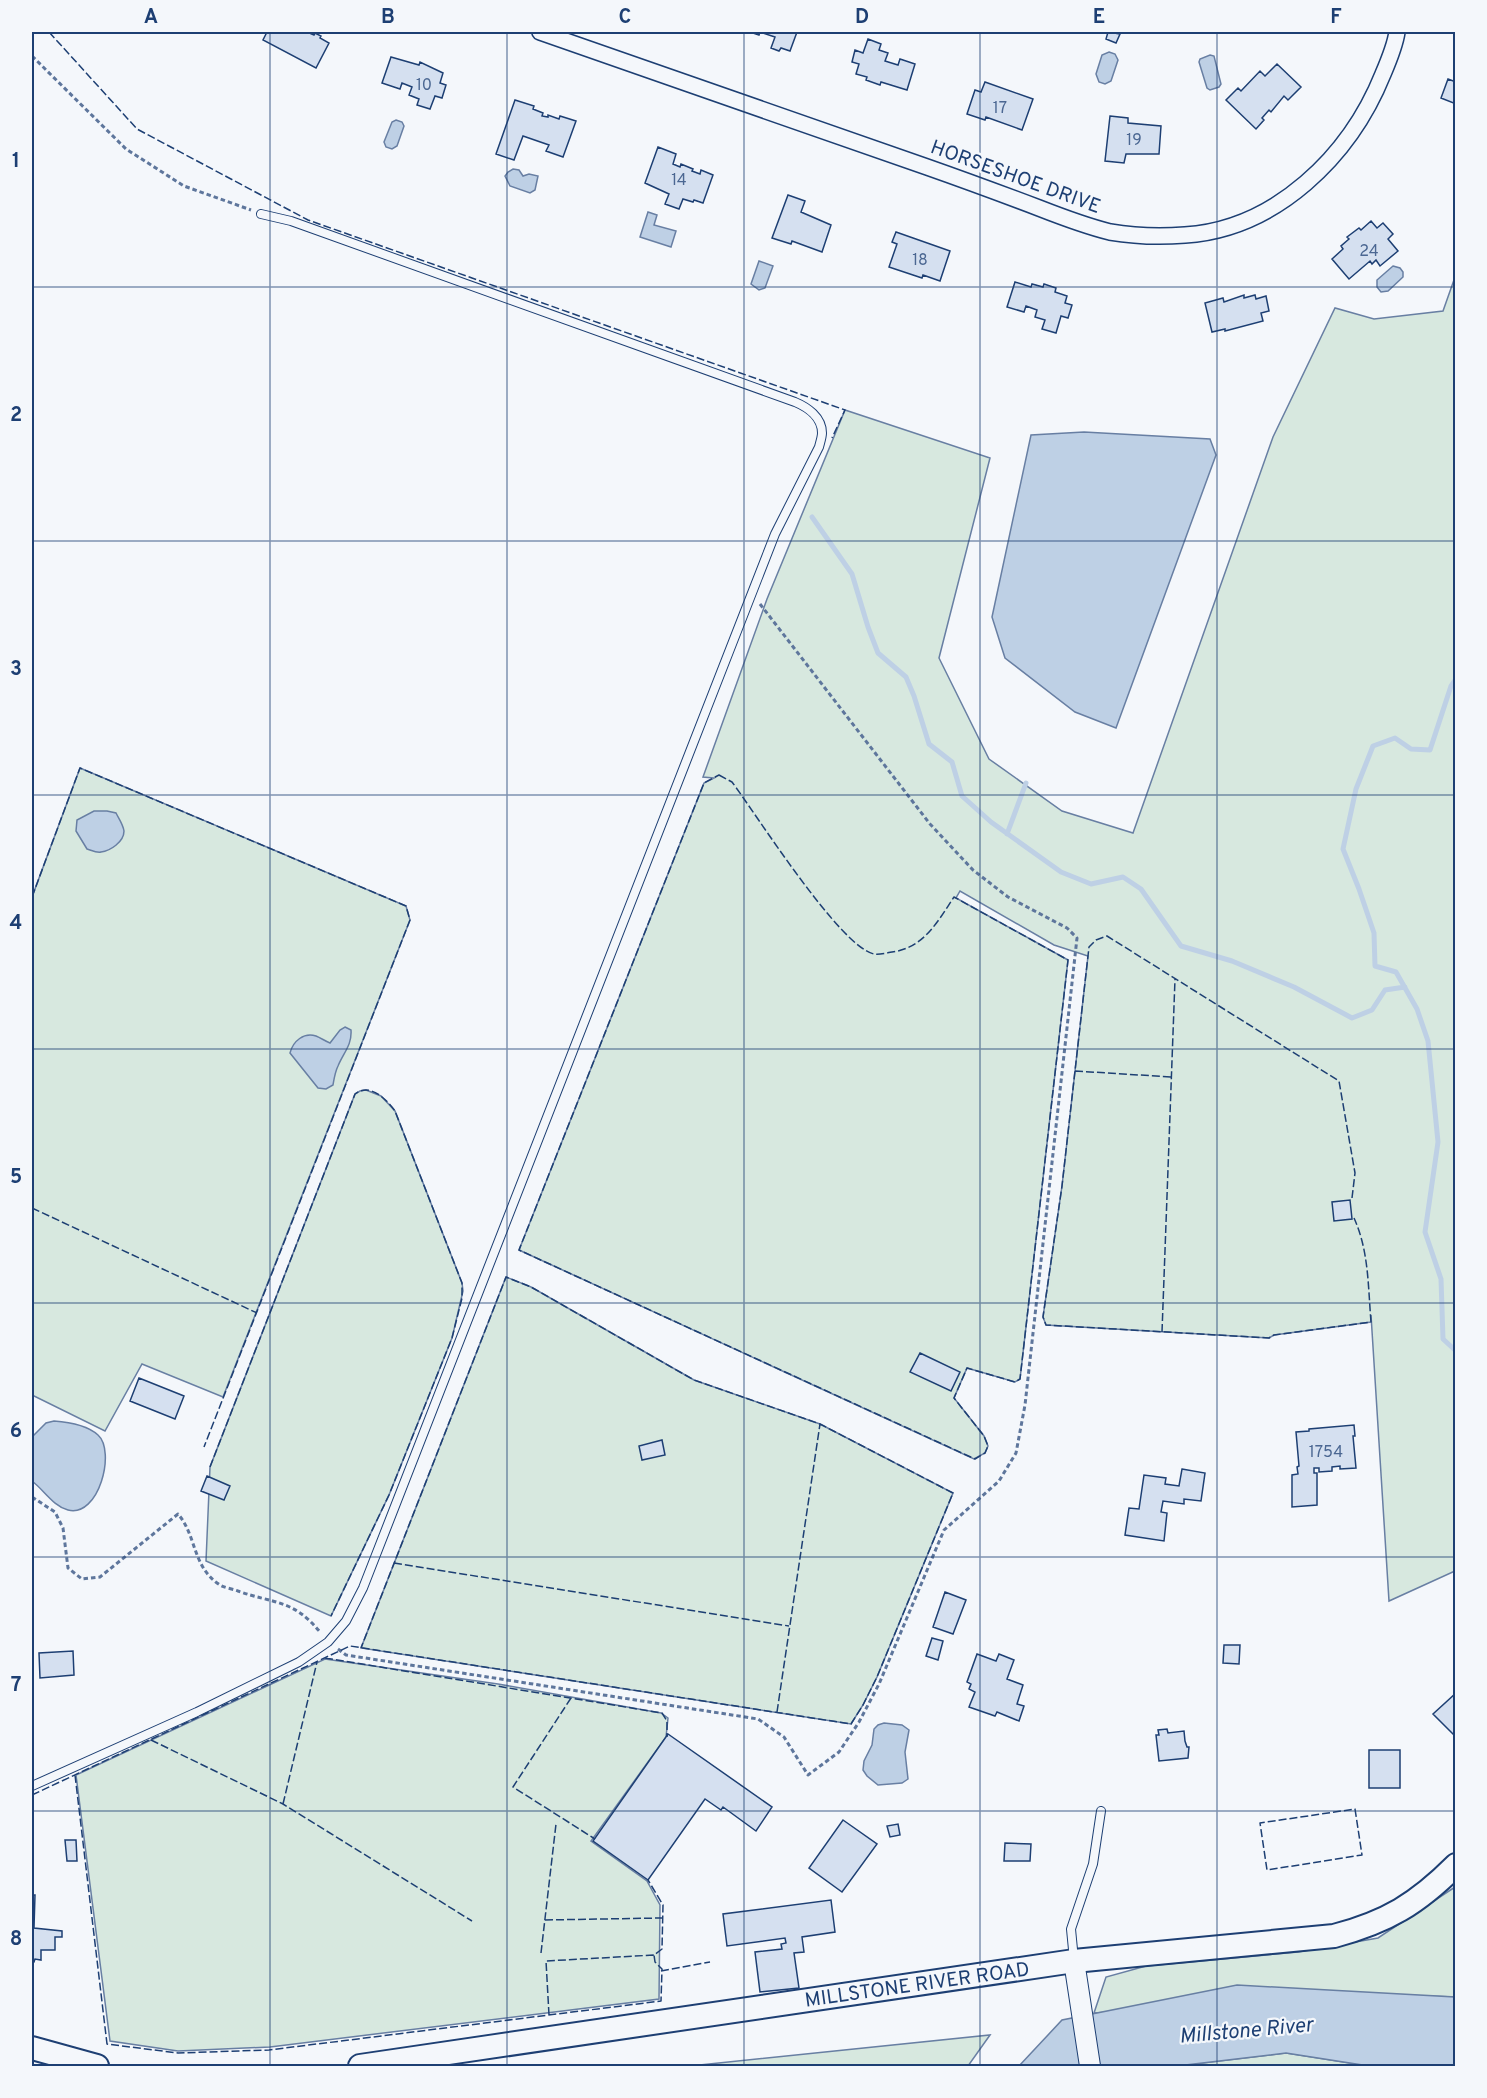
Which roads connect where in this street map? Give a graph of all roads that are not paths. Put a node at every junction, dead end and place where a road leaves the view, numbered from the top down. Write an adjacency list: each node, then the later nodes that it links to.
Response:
1 (540, 32): 2 (street, HORSESHOE DRIVE)
2 (1397, 32)
3 (261, 214): 4 (lane)
4 (32, 1786)
5 (1101, 1811): 7 (lane)
6 (1455, 1865): 7 (main road, MILLSTONE RIVER ROAD)
7 (1074, 1961): 10 (main road, MILLSTONE RIVER ROAD); 11 (street)
8 (32, 2048): 9 (main road)
9 (96, 2067)
10 (360, 2067)
11 (1090, 2067)

